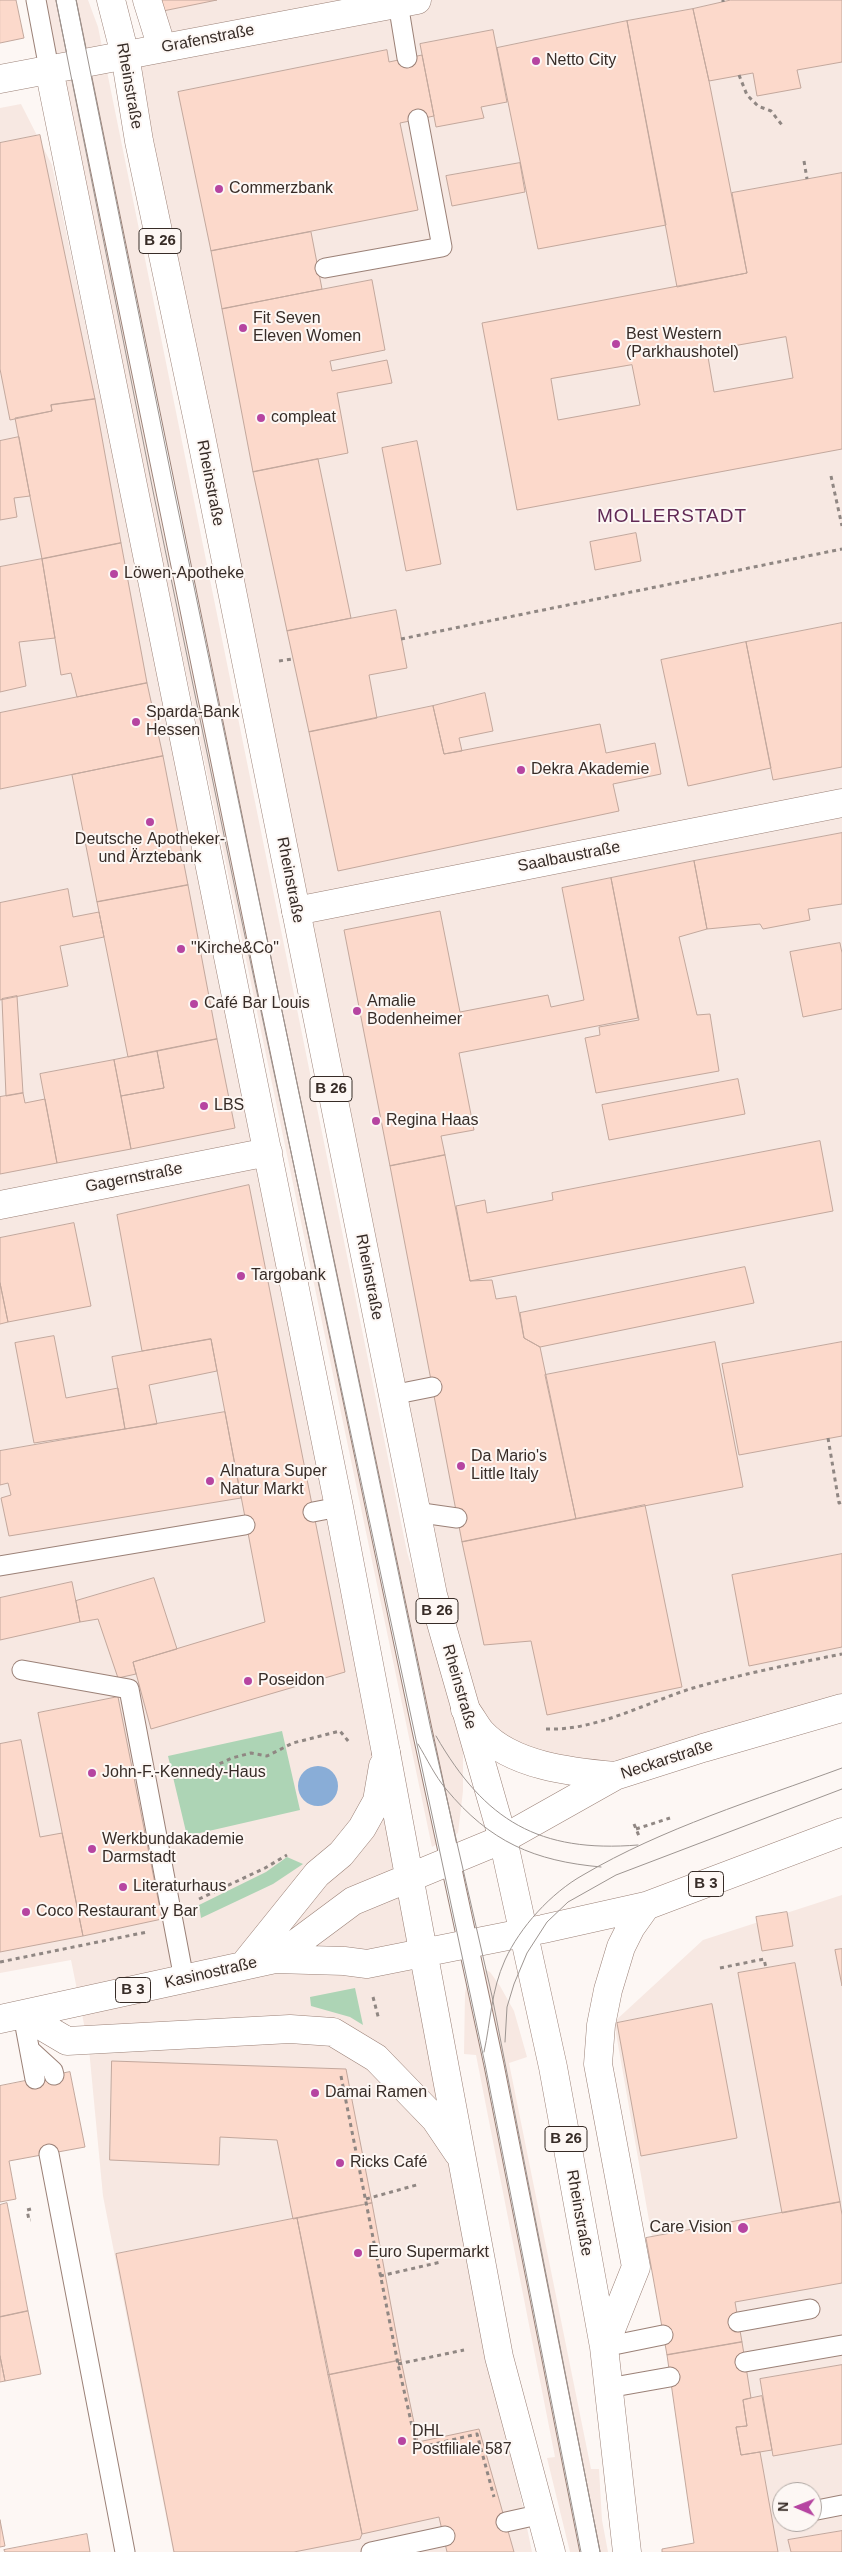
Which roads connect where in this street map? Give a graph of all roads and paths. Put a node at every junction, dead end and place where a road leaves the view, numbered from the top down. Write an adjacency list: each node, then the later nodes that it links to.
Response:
1 (36, 0): 10 (lane)
2 (66, 0): 9 (lane)
3 (111, 0): 7 (main road, Rheinstraße / B 26)
4 (147, 0): 6 (main road)
5 (408, 2): 6 (main road, Grafenstraße); 8 (lane)
6 (162, 48): 7 (main road, Grafenstraße)
7 (125, 55): 9 (main road, Grafenstraße); 23 (main road, Rheinstraße / B 26)
8 (407, 58)
9 (78, 64): 10 (main road, Grafenstraße); 52 (lane)
10 (49, 70): 12 (main road, Grafenstraße); 24 (main road)
11 (739, 76): 14 (path)
12 (0, 79)
13 (418, 119): 17 (lane)
14 (782, 125)
15 (804, 161): 16 (path)
16 (807, 179)
17 (325, 268)
18 (831, 476): 19 (path)
19 (842, 526)
20 (842, 549): 21 (path)
21 (401, 639)
22 (842, 803): 23 (main road, Saalbaustraße)
23 (296, 911): 27 (main road, Rheinstraße / B 26)
24 (268, 1152): 25 (main road, Gagernstraße); 30 (main road)
25 (0, 1205)
26 (432, 1387): 27 (lane)
27 (392, 1395): 32 (main road, Rheinstraße / B 26)
28 (828, 1438): 29 (path)
29 (842, 1502)
30 (339, 1507): 31 (lane); 42 (main road)
31 (313, 1512)
32 (415, 1512): 33 (lane); 38 (main road, Rheinstraße / B 26)
33 (457, 1518)
34 (245, 1525): 35 (lane)
35 (0, 1566)
36 (842, 1654): 40 (path)
37 (22, 1670): 55 (lane)
38 (465, 1708): 43 (main road); 50 (main road, Rheinstraße / B 26)
39 (842, 1708): 43 (main road, Neckarstraße / B 3)
40 (538, 1727)
41 (352, 1744): 44 (path)
42 (386, 1753): 53 (main road); 61 (main road)
43 (615, 1776): 50 (main road, Neckarstraße / B 3)
44 (167, 1780)
45 (670, 1818): 47 (path)
46 (634, 1824): 47 (path)
47 (636, 1829): 49 (path)
48 (842, 1832): 54 (main road, B 3)
49 (639, 1836)
50 (503, 1839): 52 (main road, B 3); 56 (main road, Rheinstraße / B 26)
51 (288, 1854): 55 (path)
52 (451, 1861): 53 (main road, B 3); 57 (lane)
53 (410, 1878): 58 (main road); 59 (main road, Kasinostraße / B 3)
54 (646, 1906): 56 (main road, B 3); 84 (main road)
55 (173, 1920): 60 (path); 64 (lane)
56 (523, 1933): 57 (main road, B 3); 84 (main road, Rheinstraße / B 26)
57 (469, 1944): 58 (main road, B 3); 98 (lane)
58 (423, 1952): 59 (main road, Kasinostraße / B 3); 73 (main road)
59 (275, 1958): 61 (main road, Kasinostraße / B 3)
60 (0, 1962)
61 (243, 1966): 64 (main road, Kasinostraße / B 3)
62 (720, 1968): 63 (path)
63 (766, 1968)
64 (184, 1979): 66 (main road, Kasinostraße / B 3)
65 (373, 1993): 67 (path)
66 (12, 2017): 68 (lane); 73 (main road)
67 (383, 2025)
68 (30, 2050): 70 (lane); 71 (lane)
69 (340, 2069): 75 (path)
70 (54, 2075)
71 (35, 2079)
72 (49, 2154): 95 (lane)
73 (462, 2158): 92 (main road)
74 (420, 2184): 75 (path)
75 (366, 2199): 79 (path)
76 (27, 2210): 77 (path)
77 (30, 2220)
78 (441, 2262): 79 (path)
79 (380, 2276): 87 (path)
80 (810, 2310): 81 (lane)
81 (738, 2322)
82 (663, 2335): 84 (lane)
83 (842, 2345): 86 (lane)
84 (604, 2347): 89 (main road, Rheinstraße / B 26)
85 (465, 2350): 87 (path)
86 (745, 2362)
87 (398, 2364): 93 (path)
88 (670, 2377): 89 (lane)
89 (608, 2388): 99 (main road, Rheinstraße / B 26)
90 (842, 2505): 91 (lane)
91 (822, 2509)
92 (542, 2514): 93 (lane); 97 (main road)
93 (506, 2522)
94 (445, 2536): 96 (lane)
95 (125, 2552)
96 (371, 2552)
97 (552, 2552)
98 (590, 2552)
99 (627, 2552)

